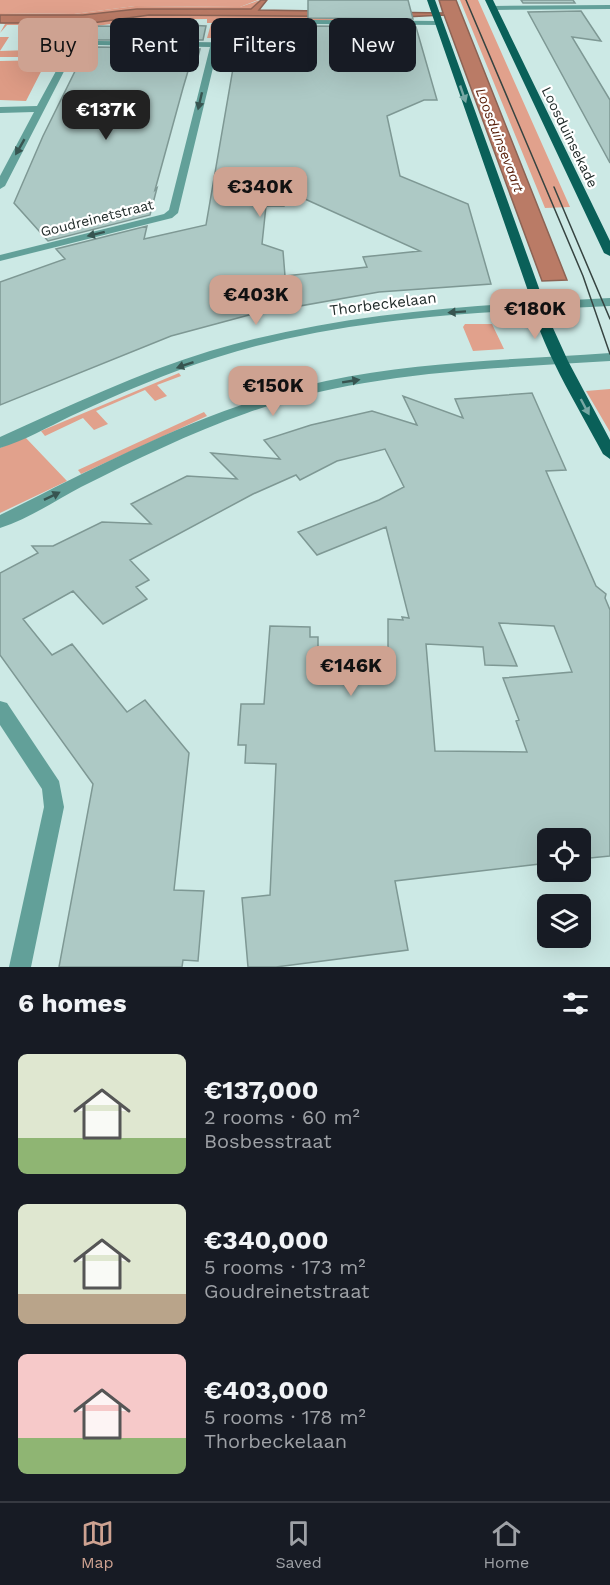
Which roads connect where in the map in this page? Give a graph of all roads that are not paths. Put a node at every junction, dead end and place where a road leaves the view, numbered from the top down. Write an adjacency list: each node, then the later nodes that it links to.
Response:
1 (431, 0): 6 (main road)
2 (610, 7): 4 (street)
3 (493, 8): 4 (street); 13 (main road, Loosduinsekade)
4 (524, 11): 5 (street)
5 (610, 15)
6 (437, 18): 7 (street); 16 (main road, one-way to 16)
7 (317, 22)
8 (211, 45): 11 (street)
9 (211, 57): 14 (street, Goudreinetstraat, one-way to 14)
10 (0, 110): 11 (street)
11 (42, 110): 12 (street, one-way to 12)
12 (0, 186)
13 (610, 253)
14 (0, 258)
15 (610, 302): 16 (street, Thorbeckelaan)
16 (537, 306): 18 (main road); 19 (street, Thorbeckelaan, one-way to 19)
17 (610, 357): 18 (street)
18 (561, 361): 20 (main road, one-way to 20); 21 (street, one-way to 18)
19 (0, 443)
20 (610, 454)
21 (0, 522)
22 (0, 709): 23 (street)
23 (20, 967)

